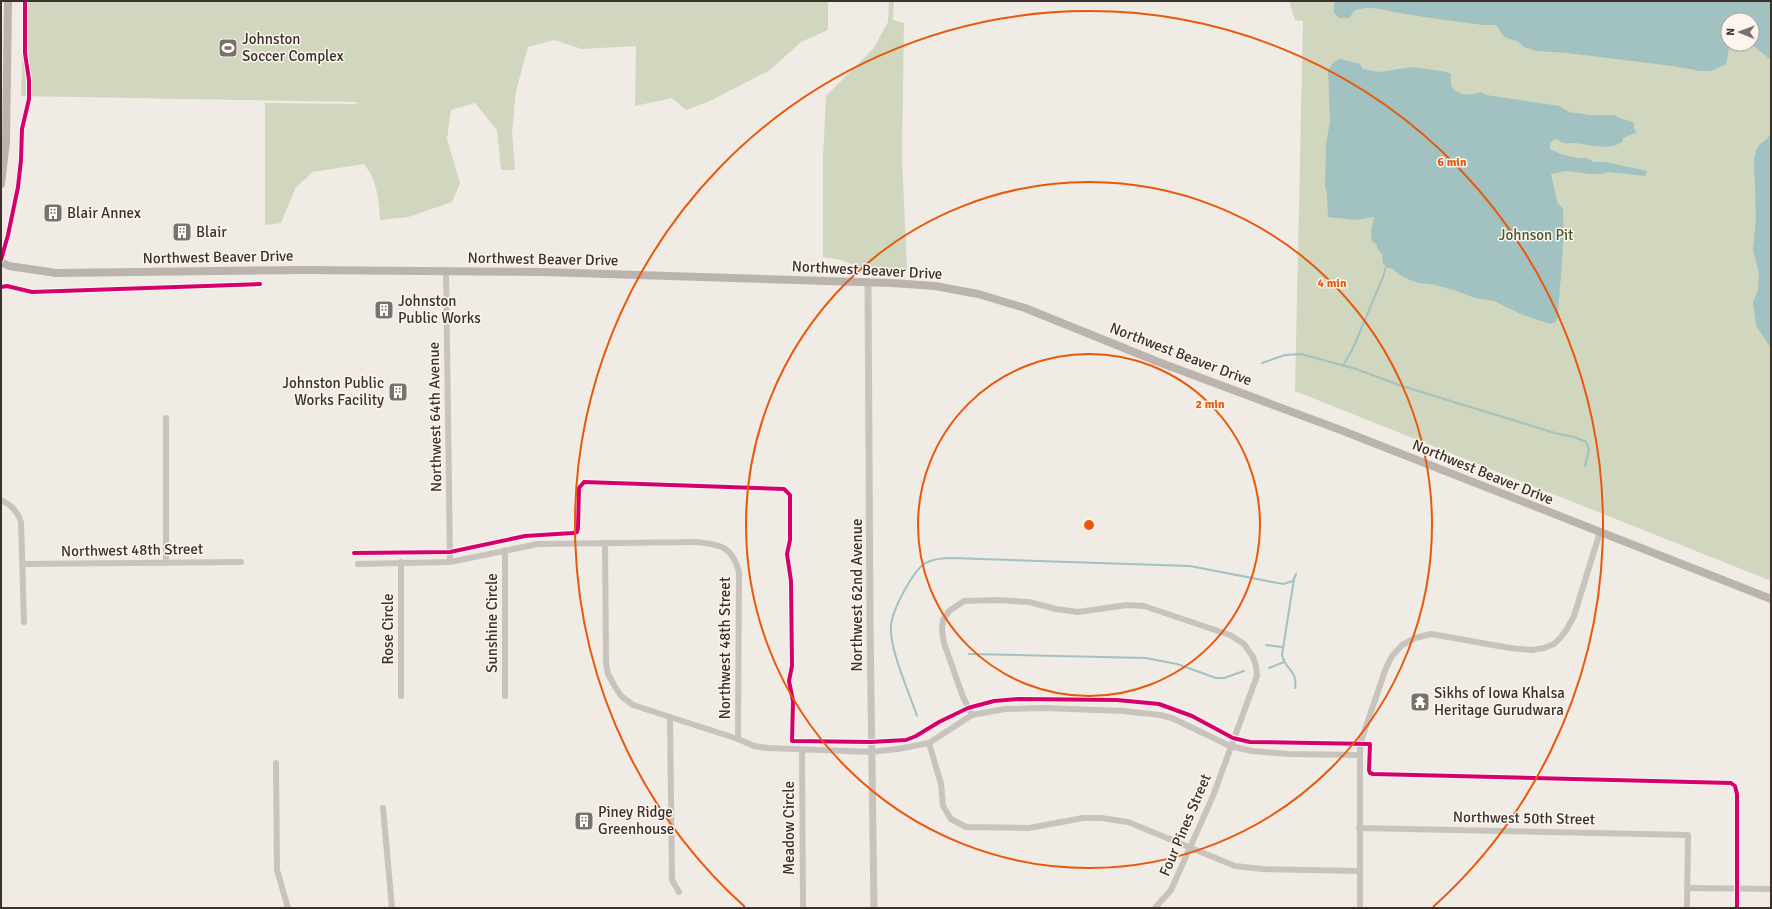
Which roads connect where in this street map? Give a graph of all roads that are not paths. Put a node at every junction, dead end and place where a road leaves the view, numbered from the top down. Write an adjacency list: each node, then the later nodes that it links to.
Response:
1 (8, 1): 2 (main road)
2 (1, 184)
3 (1, 262): 4 (main road, Northwest Beaver Drive)
4 (446, 271): 5 (main road, Northwest Beaver Drive); 13 (street, Northwest 64th Avenue)
5 (868, 282): 8 (main road, Northwest Beaver Drive); 27 (street, Northwest 62nd Avenue)
6 (166, 418): 14 (street)
7 (1, 500): 15 (street)
8 (1600, 532): 17 (main road, Northwest Beaver Drive); 28 (street)
9 (605, 543): 10 (street, Northwest 48th Street); 22 (street); 23 (street, Northwest 48th Street)
10 (506, 550): 13 (street, Northwest 48th Street); 20 (street, Sunshine Circle)
11 (241, 562): 14 (street, Northwest 48th Street)
12 (401, 562): 13 (street, Northwest 48th Street); 16 (street, Northwest 48th Street); 19 (street, Rose Circle)
13 (450, 562)
14 (166, 563): 15 (street, Northwest 48th Street)
15 (23, 564): 18 (street)
16 (358, 564)
17 (1771, 599)
18 (24, 622)
19 (401, 696)
20 (505, 696)
21 (972, 715): 24 (street); 25 (street); 25 (street, Four Pines Street)
22 (670, 718): 23 (street); 36 (street)
23 (738, 739): 26 (street)
24 (929, 743): 27 (street); 32 (street)
25 (1230, 746): 28 (street); 32 (street, Four Pines Street)
26 (802, 750): 27 (street); 37 (street, Meadow Circle)
27 (871, 752): 40 (street, Northwest 62nd Avenue)
28 (1358, 755): 31 (street)
29 (276, 763): 38 (street)
30 (383, 808): 39 (street)
31 (1359, 828): 33 (street); 34 (street, Northwest 50th Street)
32 (1189, 848): 33 (street); 41 (street, Four Pines Street)
33 (1359, 871): 42 (street)
34 (1687, 888): 35 (street); 43 (street)
35 (1771, 889)
36 (679, 892)
37 (803, 906)
38 (288, 908)
39 (392, 908)
40 (874, 908)
41 (1155, 908)
42 (1360, 908)
43 (1687, 908)

